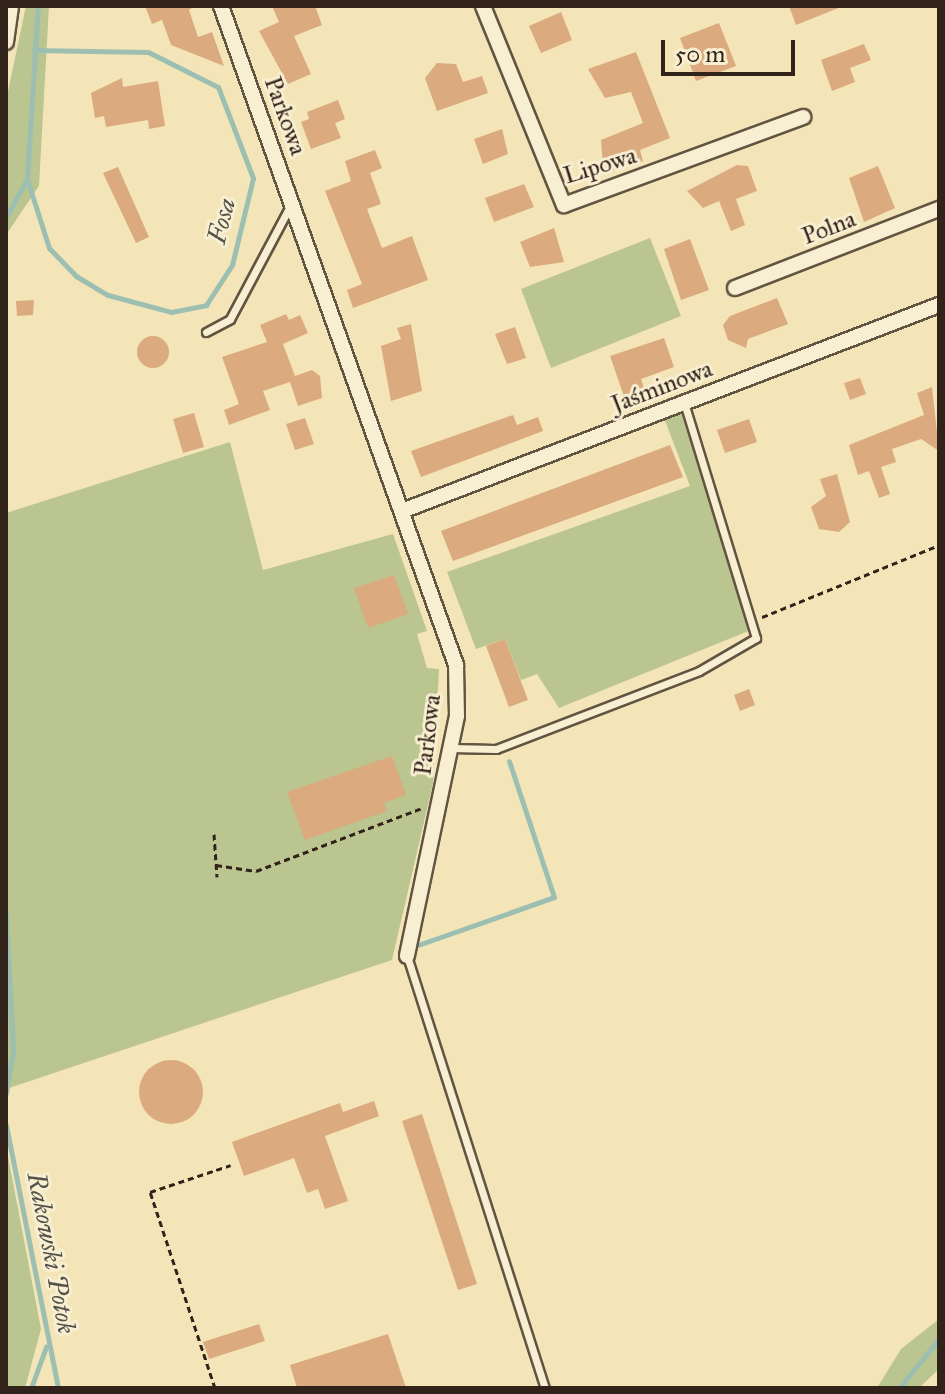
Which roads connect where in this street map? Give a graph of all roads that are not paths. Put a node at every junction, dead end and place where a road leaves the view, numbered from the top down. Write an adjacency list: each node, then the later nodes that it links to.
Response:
1 (11, 6): 4 (street)
2 (221, 6): 6 (street, Parkowa)
3 (483, 6): 5 (street, Lipowa)
4 (6, 42)
5 (803, 117)
6 (293, 201): 10 (lane); 12 (street, Parkowa)
7 (939, 209): 8 (street, Polna)
8 (735, 288)
9 (939, 305): 11 (street, Jaśminowa)
10 (206, 332)
11 (684, 402): 12 (street, Jaśminowa); 13 (lane)
12 (402, 511): 13 (street, Parkowa)
13 (451, 748): 14 (street, Parkowa)
14 (407, 956): 15 (lane, Parkowa)
15 (545, 1388)

